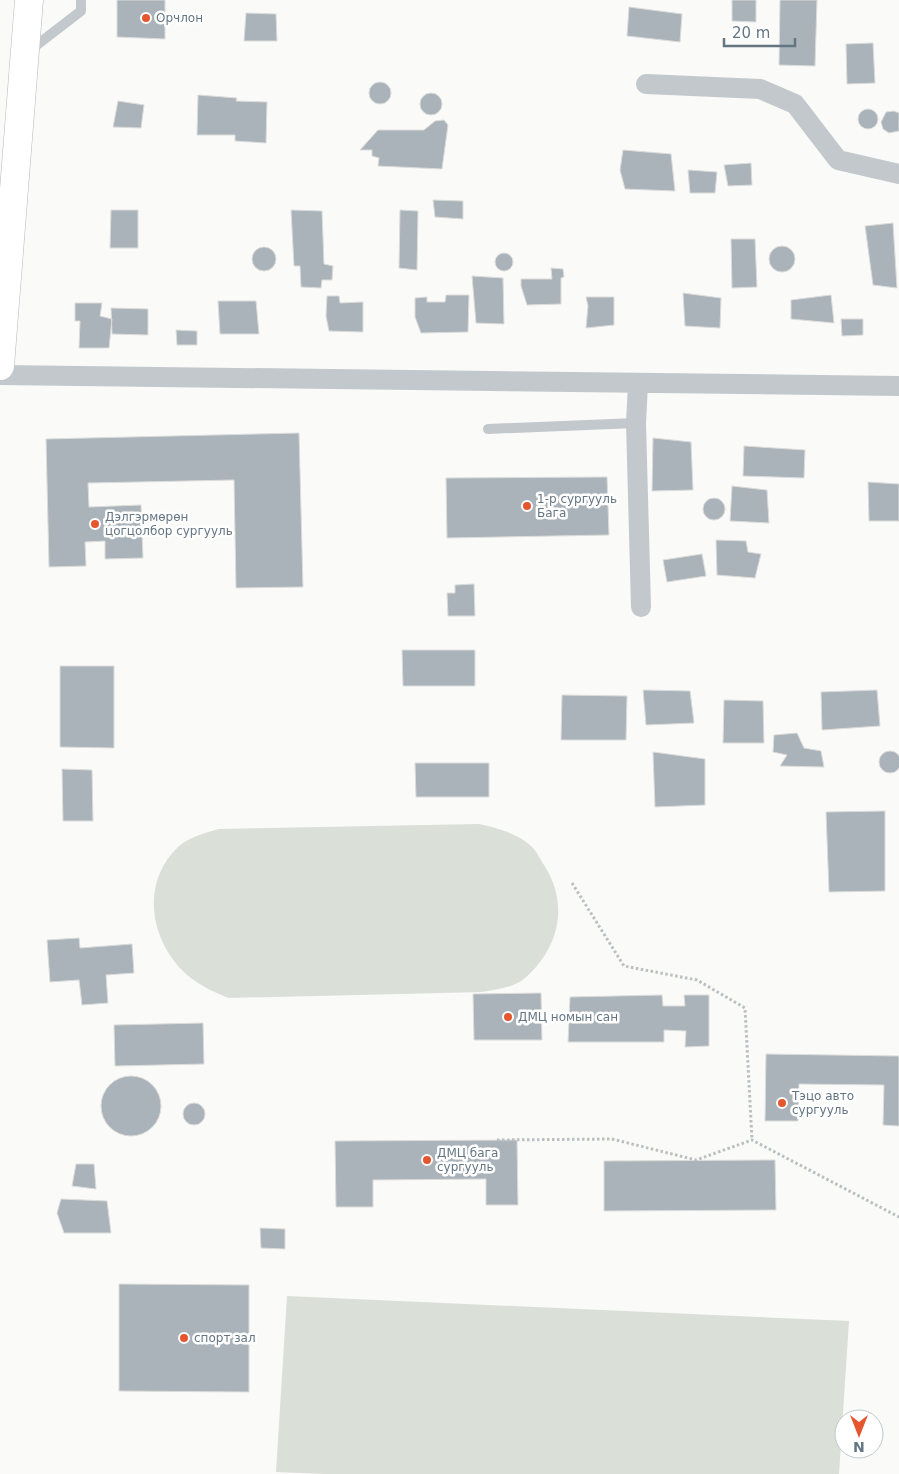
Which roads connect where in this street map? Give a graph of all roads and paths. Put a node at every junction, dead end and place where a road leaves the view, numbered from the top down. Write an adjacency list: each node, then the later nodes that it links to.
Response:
1 (29, 0): 3 (main road)
2 (81, 0): 3 (lane)
3 (24, 55): 6 (main road)
4 (646, 84): 5 (street)
5 (899, 174)
6 (0, 366)
7 (0, 375): 8 (street)
8 (638, 384): 9 (street); 10 (street)
9 (899, 386)
10 (636, 423): 11 (lane); 12 (street)
11 (488, 429)
12 (641, 607)
13 (572, 883): 15 (path)
14 (497, 1140): 15 (path)
15 (752, 1140): 16 (path)
16 (899, 1217)

